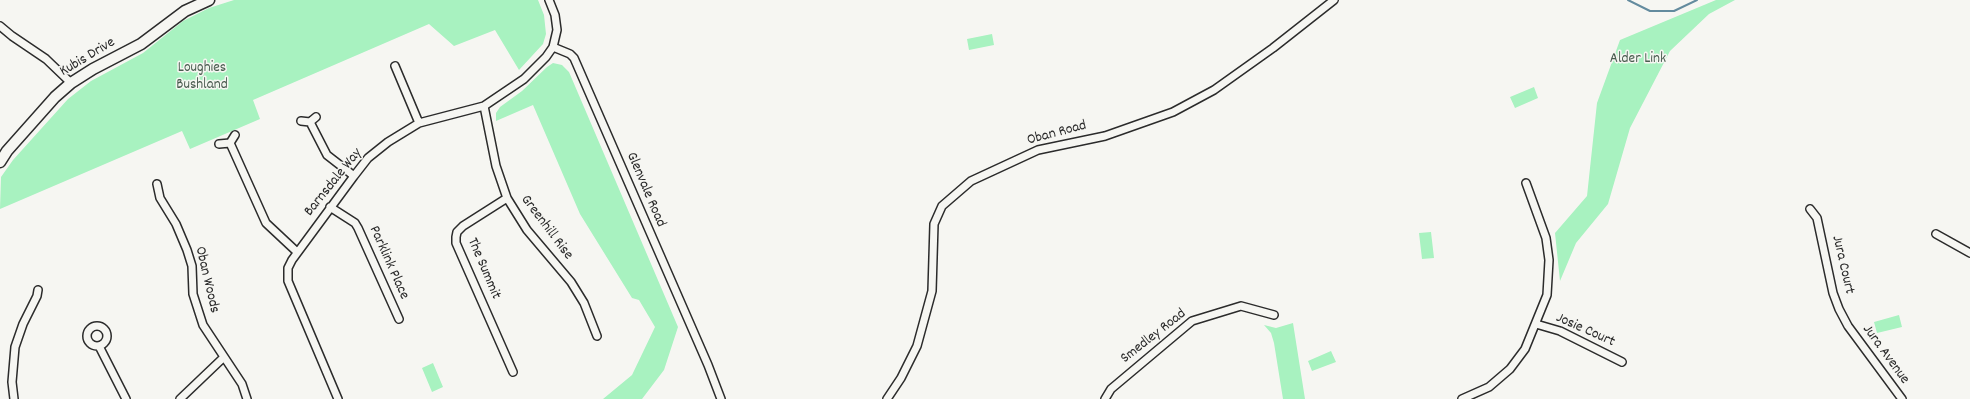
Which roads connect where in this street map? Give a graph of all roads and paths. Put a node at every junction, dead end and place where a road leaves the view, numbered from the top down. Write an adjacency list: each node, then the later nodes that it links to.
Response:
1 (209, 0): 7 (street, Kubis Drive)
2 (549, 0): 5 (street)
3 (1334, 0): 40 (street, Oban Road)
4 (0, 26): 7 (street)
5 (553, 47): 8 (street, Barnsdale Way); 39 (street, Glenvale Road)
6 (394, 64): 10 (street)
7 (71, 83): 14 (street, Kubis Drive)
8 (484, 106): 10 (street, Barnsdale Way); 18 (street, Greenhill Rise)
9 (301, 121): 15 (street)
10 (419, 123): 15 (street, Barnsdale Way)
11 (235, 135): 12 (street)
12 (230, 143): 13 (street); 22 (street)
13 (219, 144)
14 (0, 162)
15 (354, 176): 19 (street, Barnsdale Way)
16 (1526, 183): 27 (street)
17 (157, 184): 31 (street, Oban Woods)
18 (506, 198): 29 (street, Greenhill Rise); 33 (street, The Summit)
19 (330, 207): 22 (street, Barnsdale Way); 26 (street, Parklink Place)
20 (1810, 210): 28 (street, Jura Court)
21 (1936, 234): 23 (street)
22 (298, 252): 38 (street, Barnsdale Way)
23 (1970, 254)
24 (38, 290): 34 (street)
25 (1274, 315): 41 (street, Smedley Road)
26 (399, 319)
27 (1536, 324): 32 (street, Josie Court); 42 (street)
28 (1848, 326): 43 (street, Jura Avenue)
29 (597, 336)
30 (99, 346): 35 (street)
31 (223, 358): 36 (street); 37 (street, Oban Woods)
32 (1622, 362)
33 (514, 372)
34 (14, 399)
35 (126, 399)
36 (180, 399)
37 (247, 399)
38 (338, 399)
39 (721, 399)
40 (887, 399)
41 (1105, 399)
42 (1462, 399)
43 (1902, 399)

